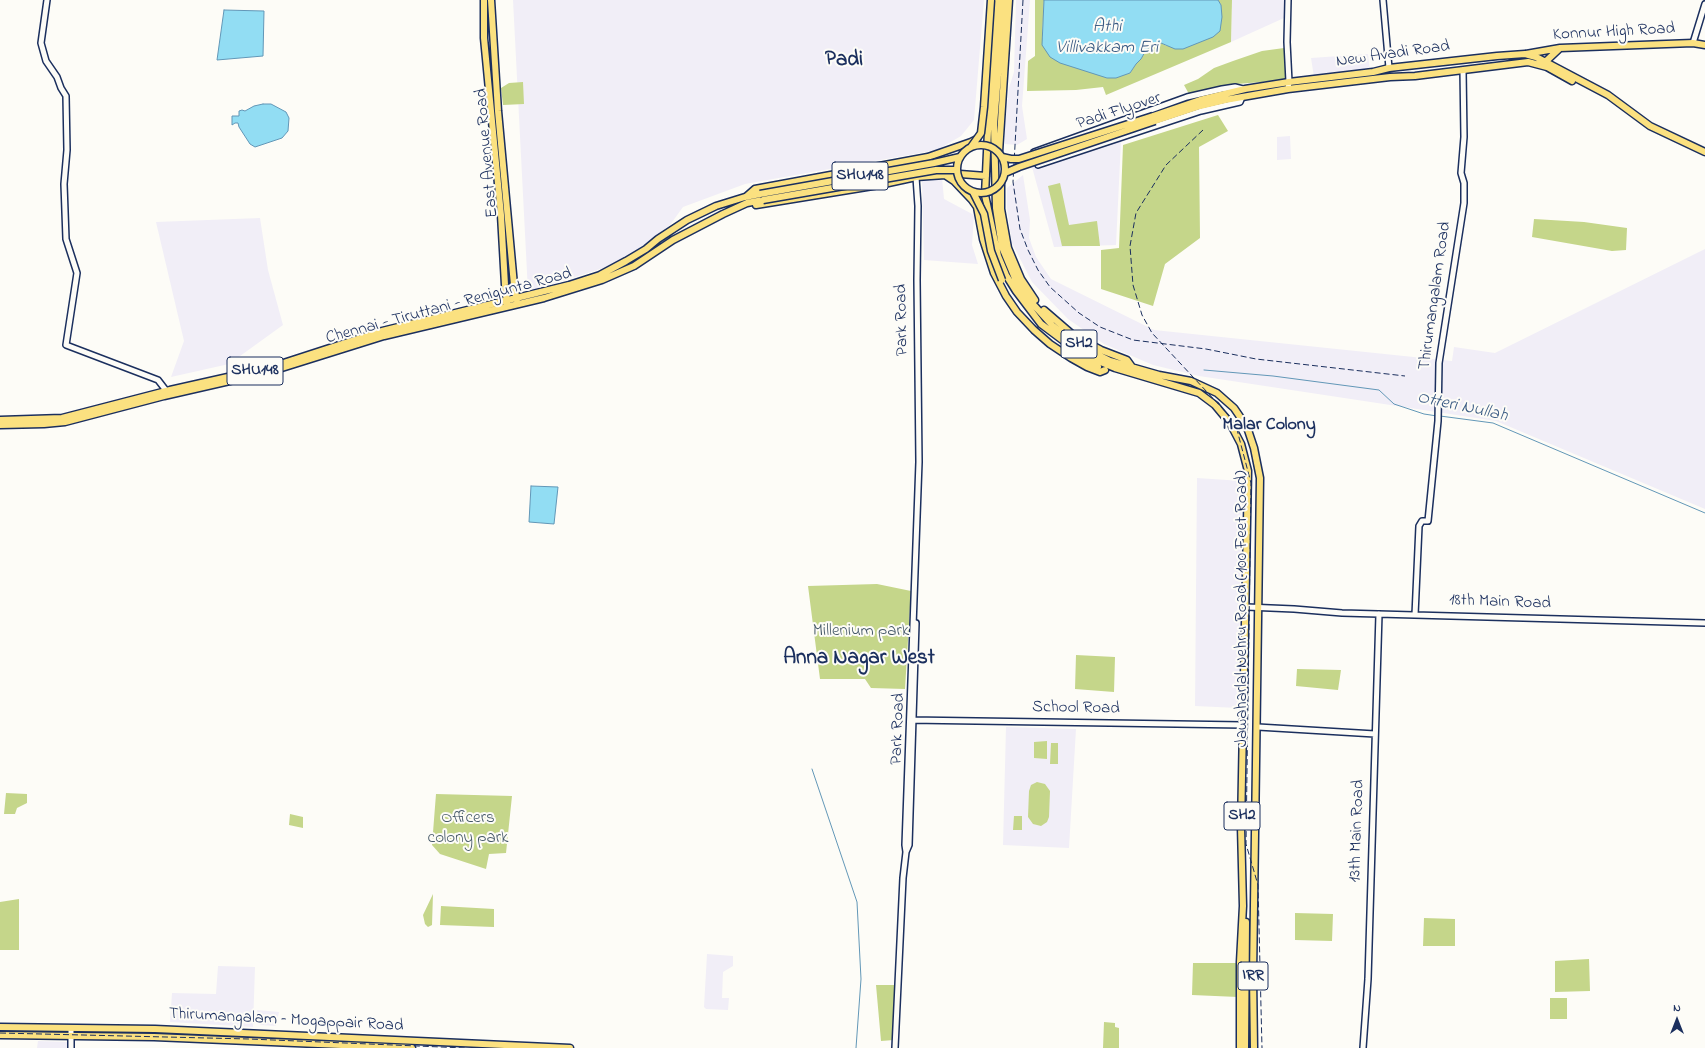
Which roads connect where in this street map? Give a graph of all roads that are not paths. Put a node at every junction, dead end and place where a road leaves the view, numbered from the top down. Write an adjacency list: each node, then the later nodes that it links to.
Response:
1 (47, 0): 47 (street)
2 (484, 0): 43 (main road, East Avenue Road)
3 (491, 0): 42 (main road, East Avenue Road)
4 (992, 0): 24 (main road, bridge)
5 (998, 0): 23 (main road, Jawaharlal Nehru Road (100 Feet Road) / SH2)
6 (1004, 0): 44 (main road, Jawaharlal Nehru Road (100 Feet Road) / SH2)
7 (1009, 0): 26 (main road)
8 (1288, 0): 18 (street)
9 (1383, 0): 16 (street)
10 (1705, 4): 11 (street)
11 (1693, 43): 12 (main road, Konnur High Road); 13 (main road, Konnur High Road)
12 (1705, 44)
13 (1560, 48): 14 (main road, Konnur High Road); 15 (main road)
14 (1527, 57): 15 (main road, New Avadi Road); 16 (main road, New Avadi Road); 17 (main road, New Avadi Road)
15 (1543, 64): 25 (main road, New Avadi Road); 27 (main road, New Avadi Road)
16 (1389, 68): 18 (main road, New Avadi Road)
17 (1463, 70): 20 (main road, New Avadi Road); 53 (street, Thirumangalam Road)
18 (1289, 82): 19 (main road, New Avadi Road); 20 (street)
19 (1245, 89): 21 (main road, Padi Flyover); 22 (street)
20 (1288, 89): 22 (main road, New Avadi Road)
21 (1233, 96): 22 (main road, Padi Flyover); 26 (main road, Padi Flyover, bridge); 31 (main road, Padi Flyover, bridge)
22 (1242, 97)
23 (988, 131): 29 (main road); 34 (main road, Jawaharlal Nehru Road (100 Feet Road) / SH2)
24 (972, 147): 26 (main road, Padi Flyover, bridge); 28 (main road, SHU148, bridge)
25 (1705, 152)
26 (1001, 154): 31 (main road, bridge)
27 (1705, 155)
28 (960, 157): 30 (main road, bridge); 38 (main road, SHU148, bridge)
29 (928, 158): 32 (main road); 38 (main road)
30 (957, 170): 37 (main road, bridge); 39 (main road, SHU148, bridge)
31 (1005, 173): 36 (main road, bridge)
32 (930, 175): 33 (main road); 35 (main road)
33 (945, 175): 34 (main road); 41 (main road)
34 (986, 176): 40 (main road, Jawaharlal Nehru Road (100 Feet Road) / SH2)
35 (916, 177): 39 (main road); 55 (street, Park Road)
36 (1001, 183): 37 (main road, bridge); 44 (main road)
37 (973, 192): 46 (main road, bridge)
38 (745, 197): 42 (main road, Chennai - Tiruttani - Renigunta Road / SHU148)
39 (751, 202): 42 (main road, Chennai - Tiruttani - Renigunta Road / SHU148)
40 (992, 222): 41 (main road); 45 (main road, Jawaharlal Nehru Road (100 Feet Road) / SH2)
41 (980, 224): 46 (main road)
42 (517, 301): 43 (main road, Chennai - Tiruttani - Renigunta Road / SHU148)
43 (507, 303): 47 (main road, Chennai - Tiruttani - Renigunta Road / SHU148)
44 (1132, 367): 51 (main road, Jawaharlal Nehru Road (100 Feet Road) / SH2)
45 (1115, 368): 46 (main road); 50 (main road, Jawaharlal Nehru Road (100 Feet Road) / SH2)
46 (1102, 369)
47 (168, 393): 48 (main road, Chennai - Tiruttani - Renigunta Road / SHU148); 49 (main road, Chennai - Tiruttani - Renigunta Road / SHU148)
48 (0, 420)
49 (0, 425)
50 (1247, 607): 51 (street, 18th Main Road); 56 (main road, Jawaharlal Nehru Road (100 Feet Road) / SH2)
51 (1259, 607): 52 (street, 18th Main Road); 57 (main road, Jawaharlal Nehru Road (100 Feet Road) / SH2)
52 (1378, 614): 53 (street, 18th Main Road); 58 (street, 13th Main Road)
53 (1415, 615): 54 (street, 18th Main Road)
54 (1705, 623)
55 (911, 720): 56 (street, School Road); 69 (street, Park Road)
56 (1243, 725): 60 (main road, Jawaharlal Nehru Road (100 Feet Road) / SH2)
57 (1258, 728): 58 (street); 59 (main road, Jawaharlal Nehru Road (100 Feet Road) / SH2)
58 (1375, 734): 74 (street, 13th Main Road)
59 (1255, 905): 61 (main road, SH2); 73 (main road, Jawaharlal Nehru Road (100 Feet Road) / IRR)
60 (1243, 906): 61 (main road, SH2); 70 (main road, Jawaharlal Nehru Road (100 Feet Road) / IRR)
61 (1248, 999): 71 (main road, SH2); 72 (main road, SH2)
62 (0, 1027): 63 (main road, Thirumangalam – Mogappair Road)
63 (71, 1028): 65 (street); 68 (main road, Thirumangalam – Mogappair Road)
64 (0, 1035): 65 (main road, Thirumangalam – Mogappair Road)
65 (70, 1036): 66 (street); 67 (main road, Thirumangalam – Mogappair Road)
66 (71, 1048)
67 (412, 1048)
68 (570, 1048)
69 (896, 1048)
70 (1240, 1048)
71 (1245, 1048)
72 (1250, 1048)
73 (1254, 1048)
74 (1364, 1048)

